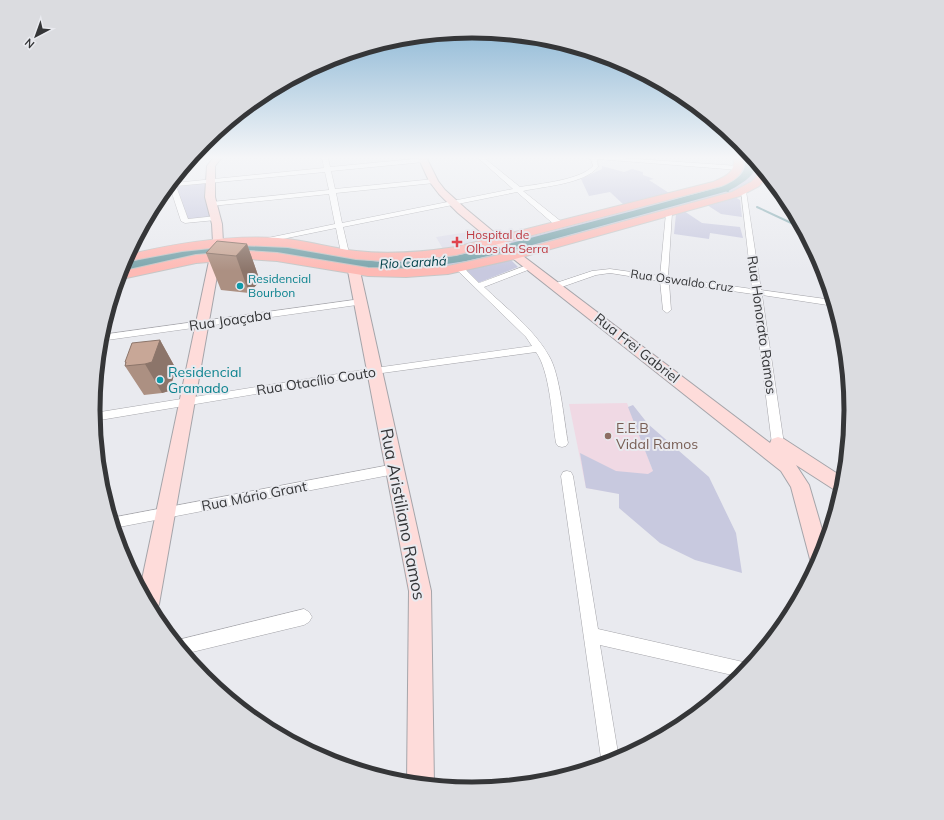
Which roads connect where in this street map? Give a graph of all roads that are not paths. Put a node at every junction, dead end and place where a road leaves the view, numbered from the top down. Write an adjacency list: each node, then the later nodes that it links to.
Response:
1 (175, 195): 14 (street)
2 (211, 195): 12 (main road)
3 (299, 195): 12 (street)
4 (333, 195): 16 (street)
5 (445, 195): 11 (main road, Rua Frei Gabriel)
6 (492, 195): 11 (street)
7 (525, 195): 15 (street)
8 (673, 195): 15 (main road)
9 (729, 195): 13 (main road)
10 (744, 195): 30 (street, Rua Honorato Ramos)
11 (452, 203): 16 (street); 18 (main road, Rua Frei Gabriel)
12 (211, 204): 14 (main road)
13 (670, 213): 21 (main road); 27 (street)
14 (216, 218): 19 (main road)
15 (560, 225): 18 (main road)
16 (339, 226): 17 (street); 20 (street)
17 (263, 241): 19 (main road); 20 (main road)
18 (500, 243): 20 (main road); 21 (main road, Rua Frei Gabriel)
19 (217, 249): 22 (main road); 25 (main road); 26 (main road); 34 (main road)
20 (345, 253)
21 (513, 253): 23 (main road, Rua Frei Gabriel); 24 (main road)
22 (133, 257)
23 (530, 266): 28 (street); 29 (main road, Rua Frei Gabriel)
24 (459, 268): 25 (main road); 28 (street)
25 (354, 271): 31 (main road, Rua Aristiliano Ramos)
26 (126, 274)
27 (664, 278): 29 (street, Rua Oswaldo Cruz); 30 (street, Rua Oswaldo Cruz); 33 (street)
28 (478, 286): 36 (street)
29 (556, 286): 41 (main road, Rua Frei Gabriel)
30 (757, 292): 32 (street, Rua Oswaldo Cruz); 41 (street, Rua Honorato Ramos)
31 (361, 302): 34 (street, Rua Joaçaba); 37 (main road, Rua Aristiliano Ramos)
32 (828, 302)
33 (667, 310)
34 (202, 324): 35 (street, Rua Joaçaba); 38 (main road)
35 (107, 337)
36 (539, 348): 37 (street, Rua Otacílio Couto); 40 (street)
37 (375, 372): 38 (street, Rua Otacílio Couto); 42 (main road, Rua Aristiliano Ramos)
38 (187, 402): 39 (street, Rua Otacílio Couto); 47 (main road)
39 (100, 416)
40 (562, 443)
41 (779, 451): 44 (main road); 46 (main road, Rua Frei Gabriel)
42 (395, 469): 47 (street, Rua Mário Grant); 56 (main road, Rua Aristiliano Ramos)
43 (567, 476): 52 (street)
44 (837, 483)
45 (837, 484): 46 (main road)
46 (800, 485): 49 (main road, Rua Frei Gabriel)
47 (166, 513): 48 (street, Rua Mário Grant); 50 (main road)
48 (118, 522)
49 (817, 549)
50 (150, 595)
51 (304, 617): 53 (street)
52 (591, 635): 54 (street); 55 (street)
53 (185, 646)
54 (739, 668)
55 (610, 755)
56 (421, 779)

